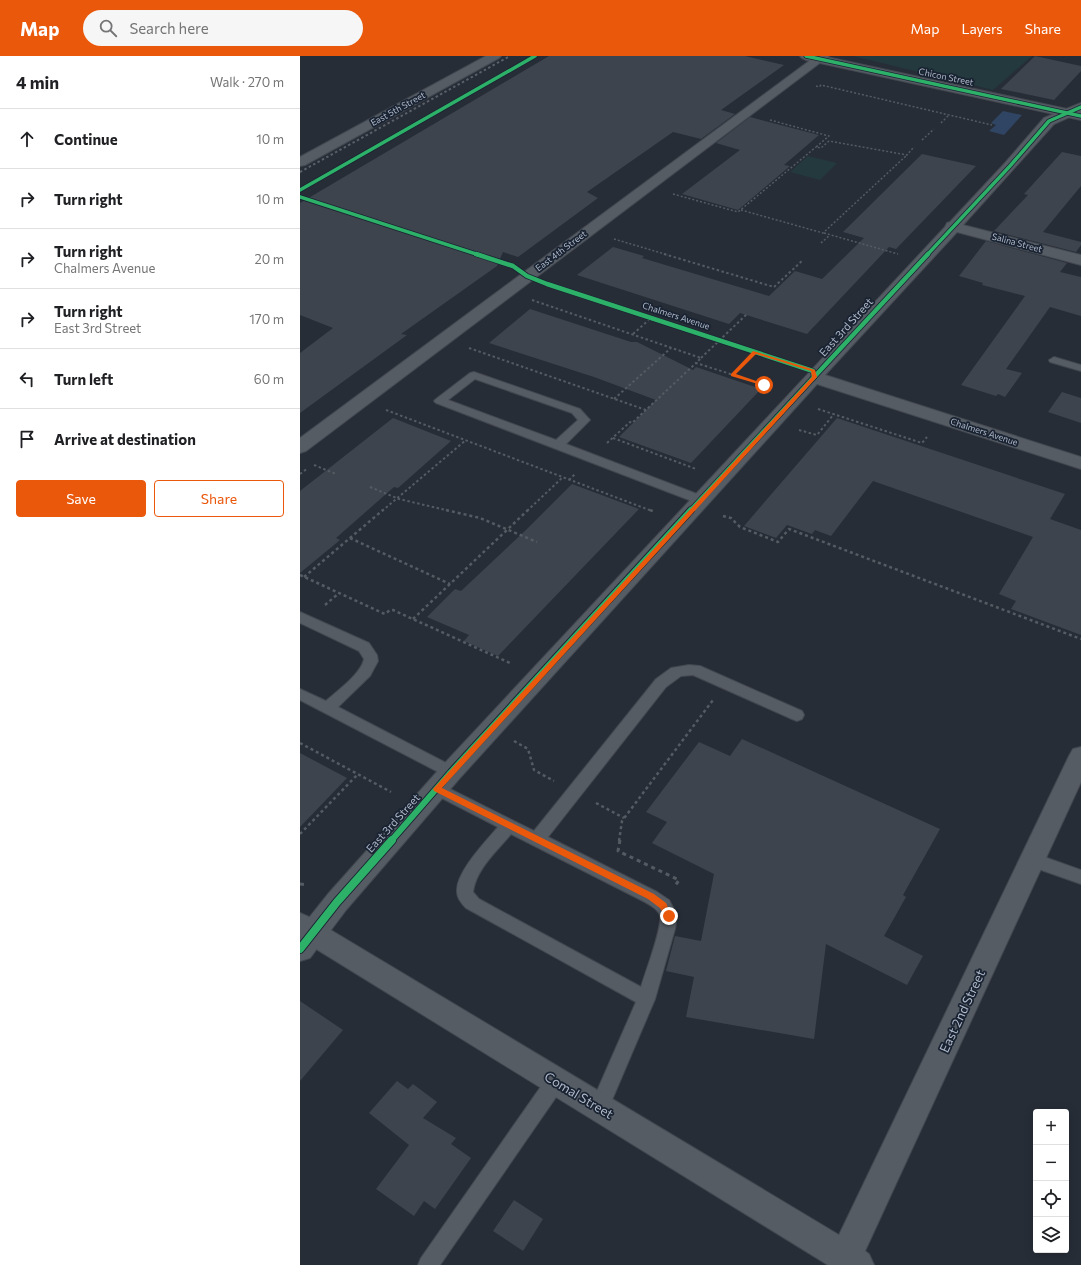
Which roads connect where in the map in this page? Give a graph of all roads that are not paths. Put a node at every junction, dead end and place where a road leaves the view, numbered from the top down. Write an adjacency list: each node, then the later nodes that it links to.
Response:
1 (496, 56): 5 (street, East 5th Street)
2 (816, 57): 4 (street, Chicon Street); 12 (street, East 4th Street)
3 (1081, 107): 4 (street, East 3rd Street)
4 (1074, 115): 6 (street, East 3rd Street)
5 (300, 162)
6 (952, 226): 7 (street, Salina Street); 10 (street, East 3rd Street)
7 (1081, 260)
8 (1054, 360): 9 (lane)
9 (1081, 368)
10 (814, 377): 13 (street, Chalmers Avenue); 14 (street, East 3rd Street)
11 (558, 445): 11 (lane); 14 (lane)
12 (300, 447)
13 (1081, 463)
14 (702, 500): 20 (street, East 3rd Street)
15 (300, 617): 17 (lane)
16 (300, 694): 17 (lane)
17 (328, 708): 20 (lane)
18 (797, 715): 23 (lane)
19 (1081, 756): 24 (street, East 2nd Street)
20 (451, 772): 21 (street, East 3rd Street)
21 (437, 789): 22 (lane); 26 (street, East 3rd Street)
22 (509, 825): 23 (lane); 27 (lane)
23 (537, 839): 27 (lane)
24 (1033, 860): 25 (lane); 30 (street, East 2nd Street)
25 (1081, 877)
26 (304, 936): 28 (street, Comal Street)
27 (646, 999): 29 (lane)
28 (556, 1081): 29 (street, Comal Street); 31 (lane)
29 (600, 1107): 30 (street, Comal Street)
30 (848, 1262)
31 (428, 1265)

